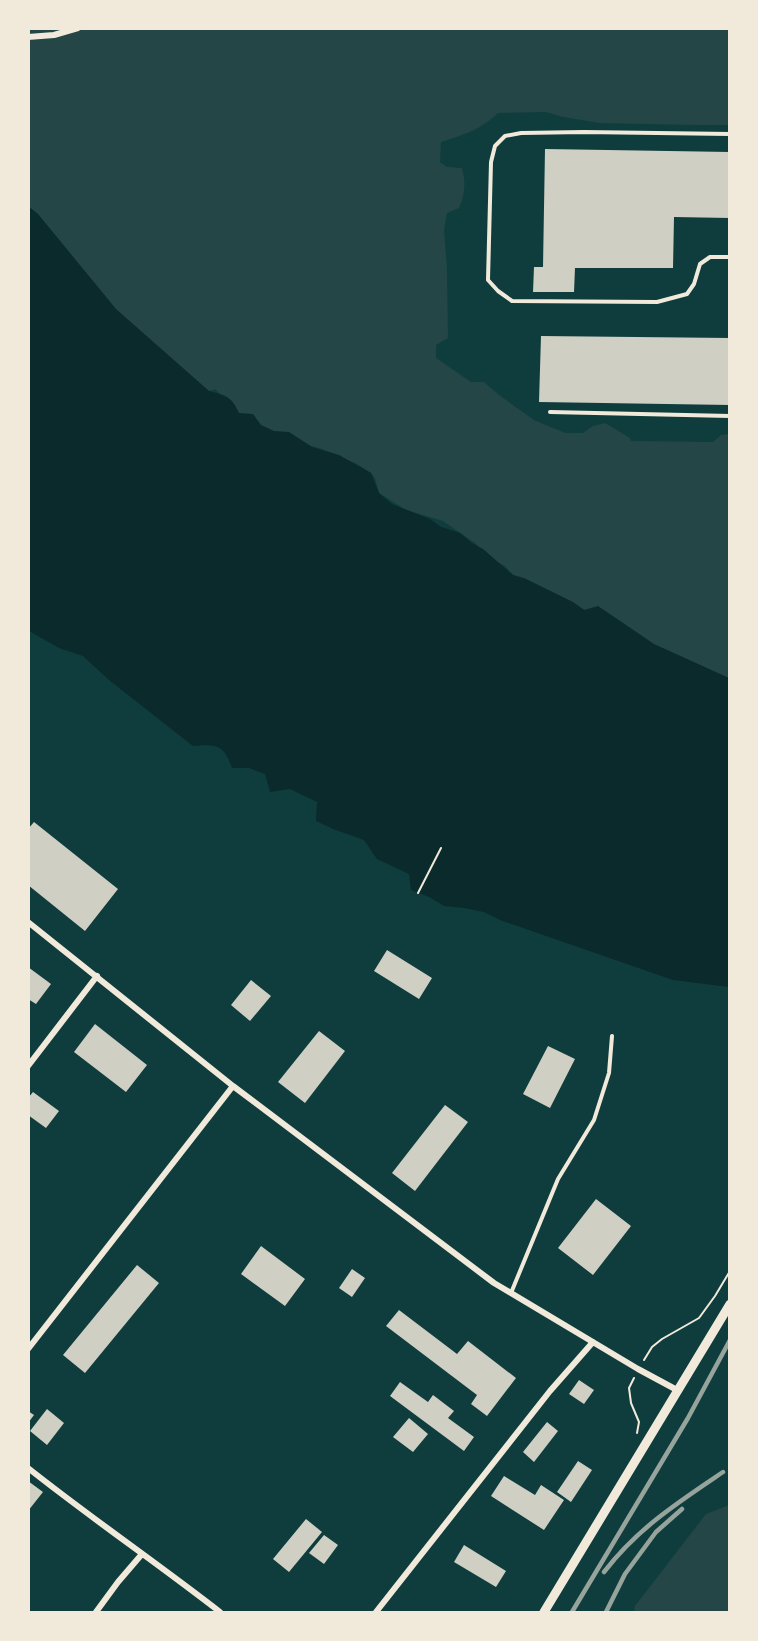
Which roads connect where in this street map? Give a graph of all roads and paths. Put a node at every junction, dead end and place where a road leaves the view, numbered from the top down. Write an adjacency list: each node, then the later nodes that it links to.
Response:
1 (78, 28): 2 (street)
2 (28, 37)
3 (729, 134): 4 (lane)
4 (729, 256)
5 (550, 412): 6 (lane)
6 (729, 416)
7 (441, 848): 8 (path)
8 (418, 893)
9 (28, 922): 10 (street)
10 (97, 976): 12 (street); 13 (street)
11 (612, 1036): 15 (lane)
12 (28, 1066)
13 (233, 1086): 15 (street); 18 (street)
14 (729, 1271): 19 (path)
15 (511, 1293): 17 (street)
16 (729, 1304): 20 (street)
17 (593, 1342): 19 (street); 26 (street)
18 (28, 1349)
19 (638, 1369): 20 (street); 21 (path)
20 (677, 1390): 27 (street)
21 (632, 1441)
22 (28, 1468): 23 (street)
23 (142, 1554): 24 (street); 25 (street)
24 (96, 1612)
25 (220, 1612)
26 (376, 1612)
27 (543, 1612)

